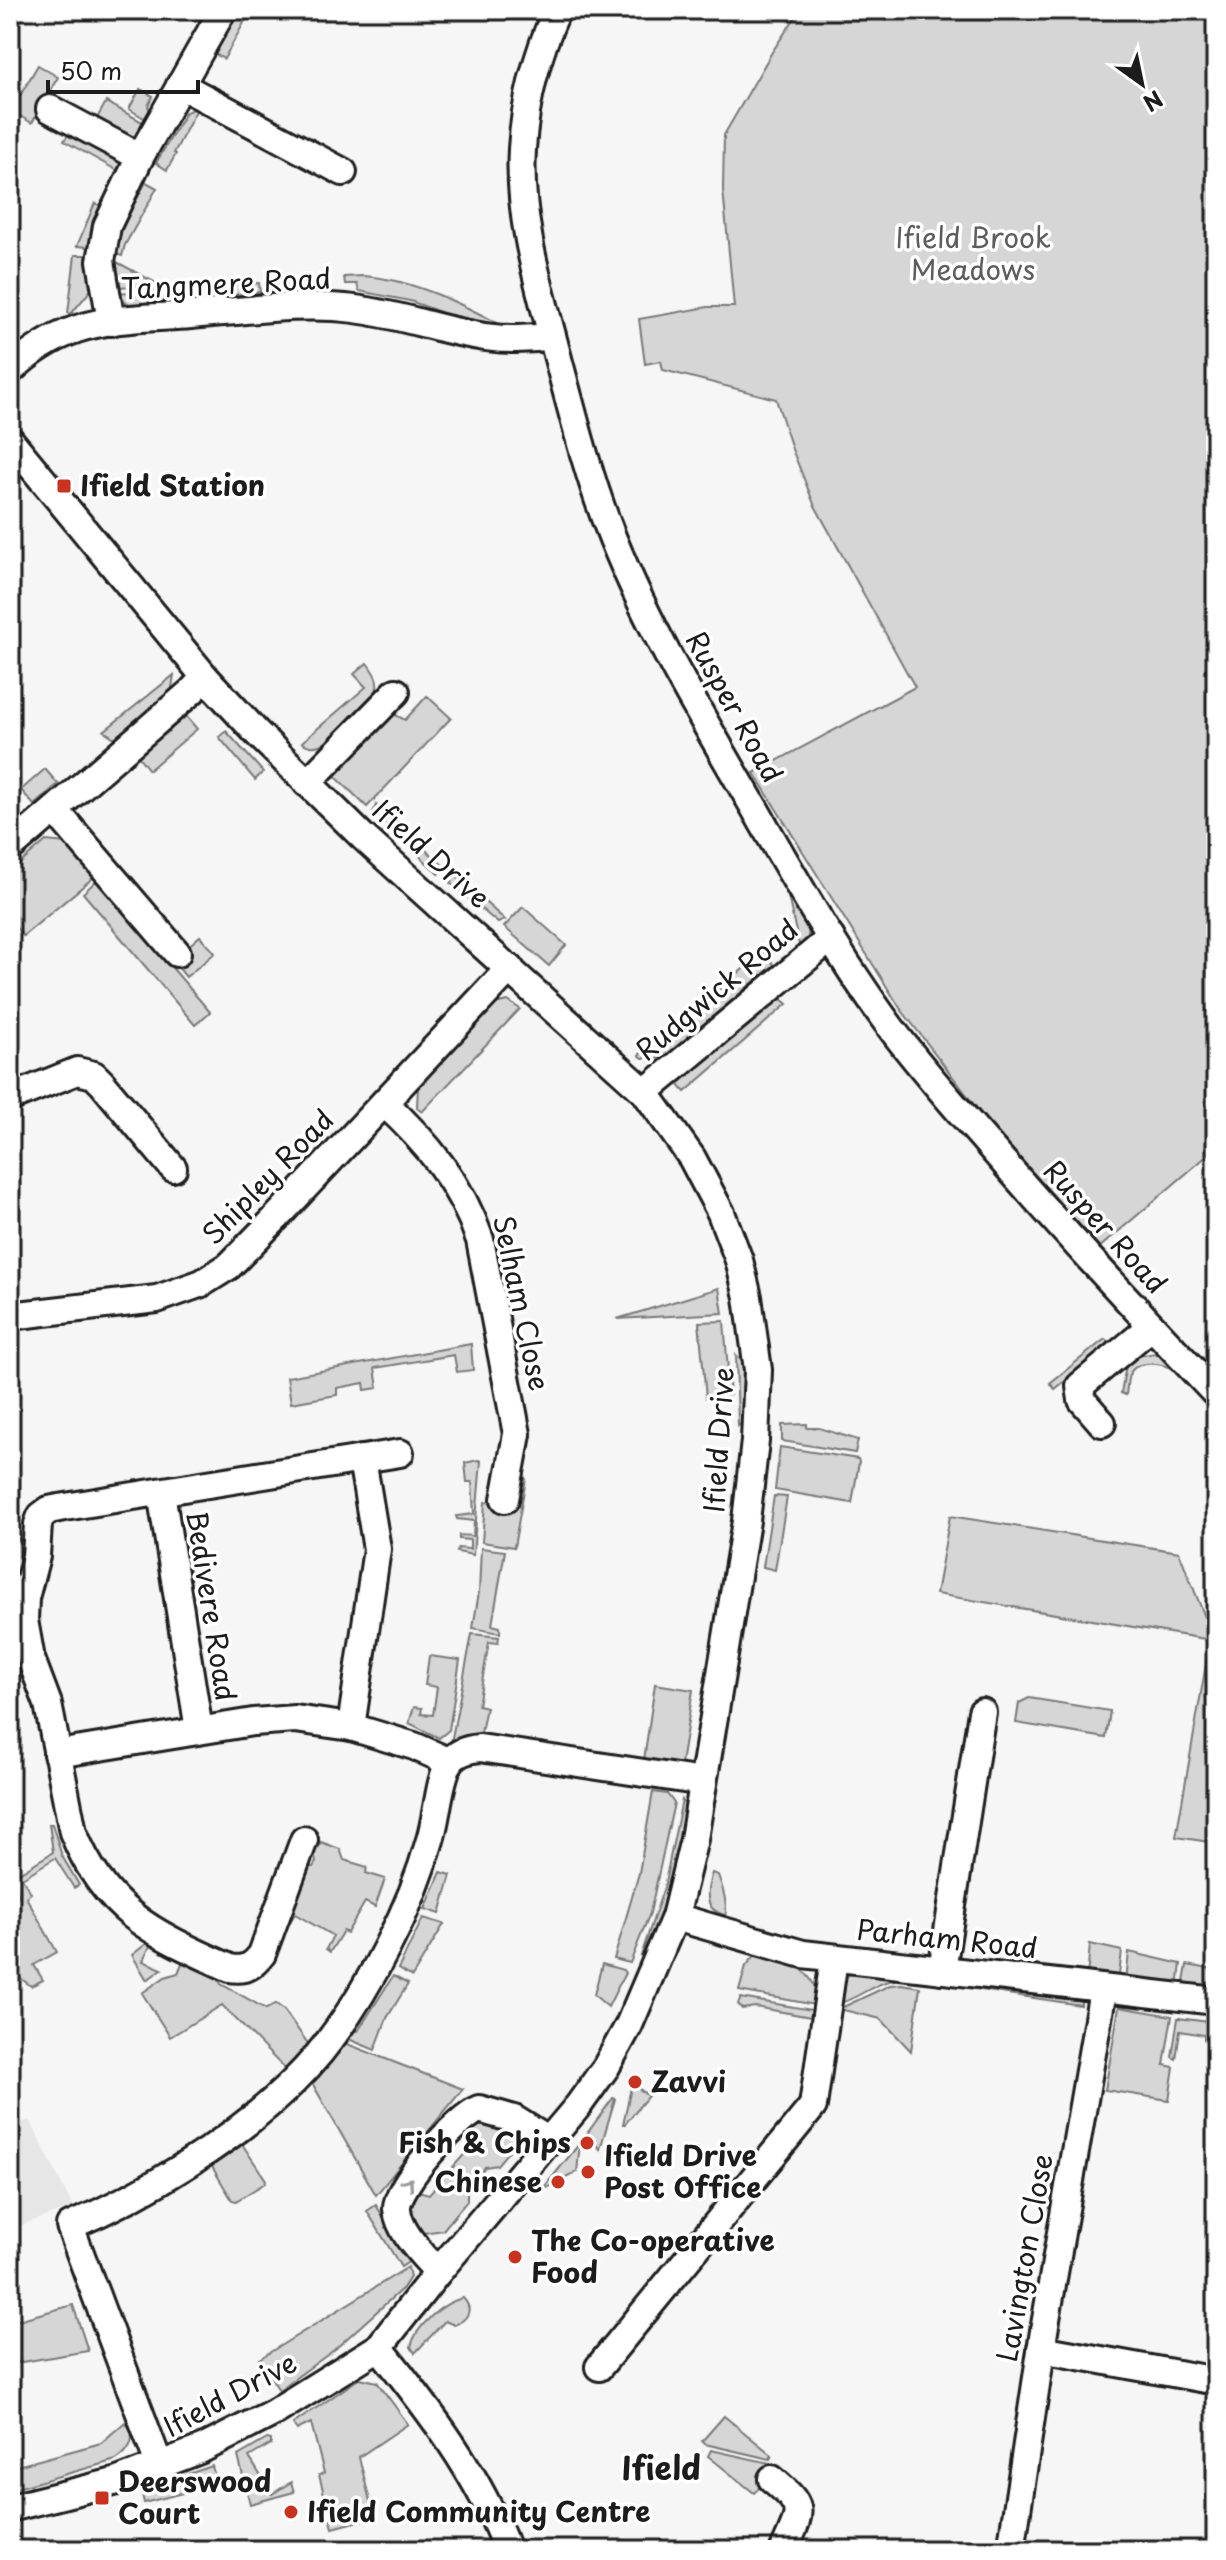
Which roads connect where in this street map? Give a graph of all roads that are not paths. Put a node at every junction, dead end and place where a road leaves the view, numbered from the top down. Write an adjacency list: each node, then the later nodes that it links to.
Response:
1 (223, 10): 3 (street)
2 (557, 10): 8 (street, Rusper Road)
3 (180, 85): 5 (street); 6 (street)
4 (50, 109): 5 (street)
5 (140, 157): 7 (street)
6 (343, 172)
7 (111, 322): 8 (street, Tangmere Road); 9 (street, Tangmere Road)
8 (552, 336): 16 (street, Rusper Road)
9 (10, 371)
10 (10, 440): 11 (street, Ifield Drive)
11 (205, 677): 13 (street, Ifield Drive); 14 (street)
12 (396, 692): 13 (street)
13 (307, 783): 18 (street, Ifield Drive)
14 (55, 810): 15 (street); 17 (street)
15 (10, 848)
16 (831, 938): 19 (street, Rudgwick Road); 24 (street, Rusper Road)
17 (177, 953)
18 (510, 968): 19 (street, Ifield Drive); 21 (street, Shipley Road)
19 (645, 1092): 36 (street, Ifield Drive)
20 (10, 1098): 22 (street)
21 (384, 1103): 23 (street, Shipley Road); 30 (street, Selham Close)
22 (173, 1168)
23 (10, 1316)
24 (1152, 1326): 25 (street, Rusper Road); 26 (street, Rusper Road)
25 (1216, 1394)
26 (1102, 1423)
27 (400, 1453): 28 (street, Bedivere Road)
28 (362, 1459): 29 (street, Bedivere Road); 32 (street)
29 (161, 1492): 33 (street, Bedivere Road); 34 (street, Bedivere Road)
30 (505, 1499)
31 (982, 1712): 40 (street)
32 (351, 1727): 33 (street, Bedivere Road); 35 (street, Bedivere Road)
33 (199, 1730): 34 (street, Bedivere Road)
34 (57, 1754): 37 (street)
35 (450, 1762): 36 (street); 49 (street)
36 (703, 1782): 38 (street, Ifield Drive)
37 (304, 1840)
38 (675, 1917): 39 (street, Parham Road); 43 (street, Ifield Drive)
39 (834, 1959): 40 (street, Parham Road); 47 (street)
40 (942, 1970): 41 (street, Parham Road)
41 (1103, 1990): 42 (street, Parham Road); 46 (street, Lavington Close)
42 (1216, 2001)
43 (549, 2141): 44 (street, Ifield Drive); 44 (street, one-way to 43)
44 (438, 2272): 45 (street, Ifield Drive)
45 (379, 2347): 49 (street, Ifield Drive); 53 (street)
46 (1041, 2349): 48 (street); 52 (street, Lavington Close)
47 (599, 2367)
48 (1216, 2381)
49 (160, 2467): 51 (street, Ifield Drive)
50 (772, 2479): 54 (street)
51 (10, 2508)
52 (1013, 2537)
53 (507, 2550)
54 (784, 2550)

